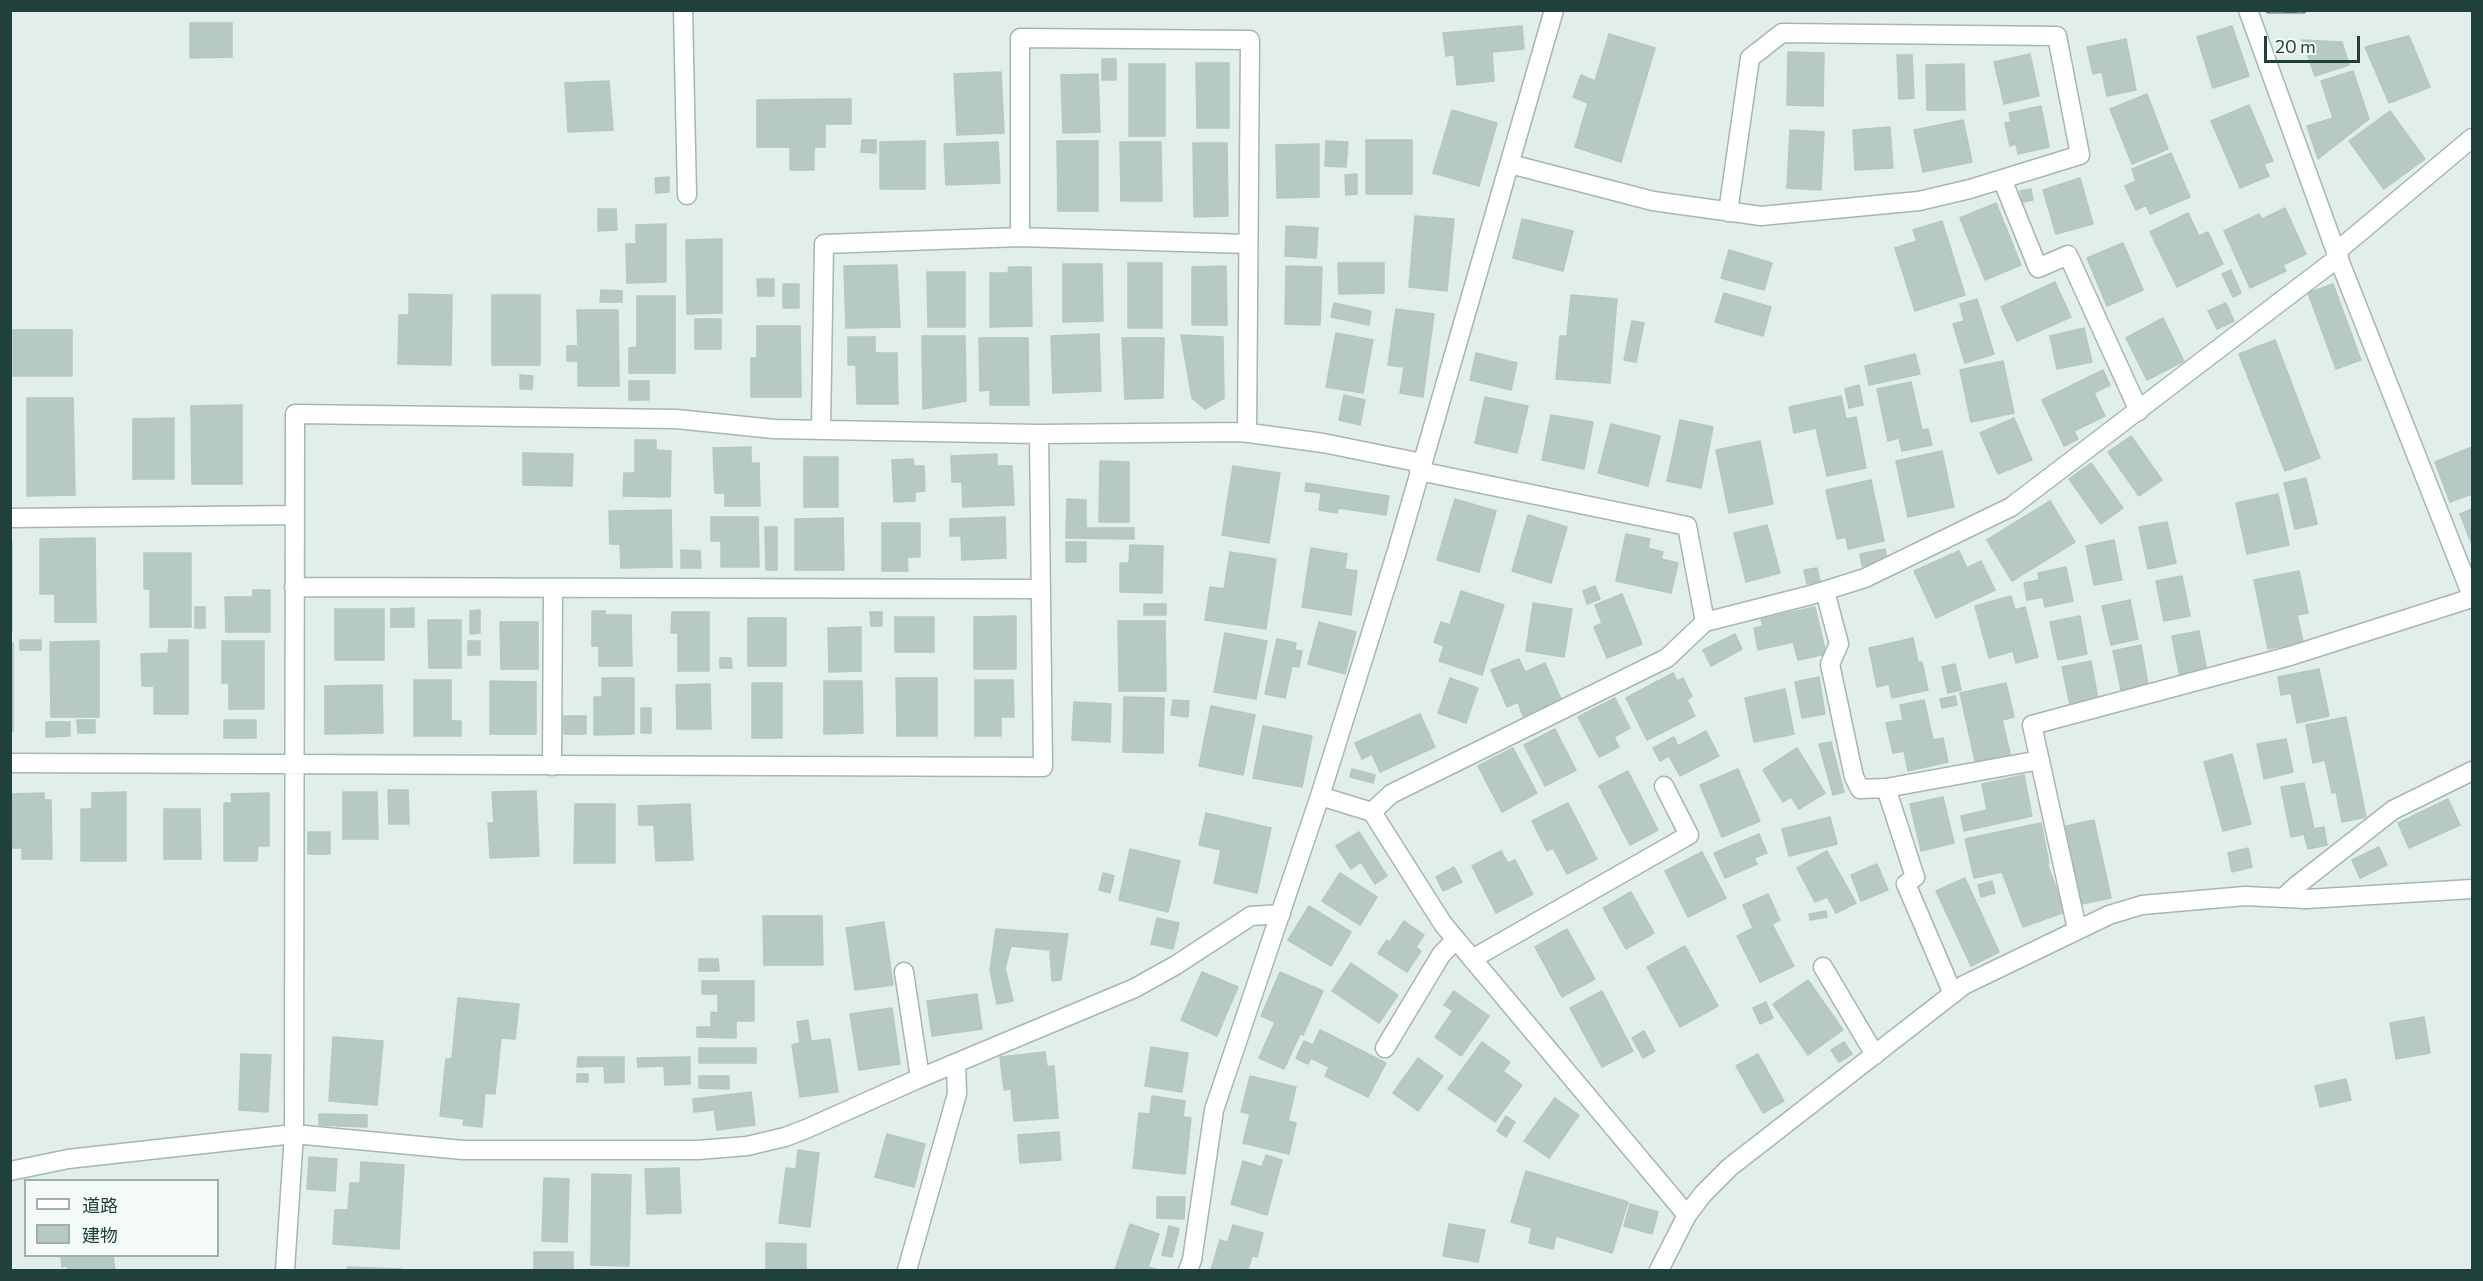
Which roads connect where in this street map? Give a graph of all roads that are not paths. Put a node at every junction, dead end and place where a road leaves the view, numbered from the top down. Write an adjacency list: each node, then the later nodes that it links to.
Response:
1 (683, 10): 7 (street)
2 (1554, 10): 5 (street)
3 (2248, 10): 11 (street)
4 (2472, 138): 11 (street)
5 (1510, 164): 8 (street); 16 (street)
6 (2002, 179): 8 (street); 8 (street); 12 (street)
7 (687, 195)
8 (1728, 212)
9 (1020, 237): 10 (street); 10 (street); 13 (street)
10 (1247, 244): 14 (street)
11 (2338, 255): 12 (street); 23 (street)
12 (2139, 411): 22 (street)
13 (821, 430): 15 (street); 17 (street)
14 (1247, 433): 15 (street); 16 (street)
15 (1039, 434): 21 (street)
16 (1421, 467): 24 (street); 32 (street)
17 (295, 515): 18 (street); 19 (street)
18 (10, 518)
19 (294, 587): 20 (street); 27 (street)
20 (553, 588): 21 (street); 28 (street)
21 (1041, 589): 28 (street)
22 (1825, 591): 24 (street); 31 (street)
23 (2472, 597): 25 (street)
24 (1705, 622): 33 (street)
25 (2040, 760): 31 (street); 37 (street)
26 (10, 763): 27 (street)
27 (293, 765): 28 (street); 47 (street)
28 (552, 765)
29 (2472, 771): 35 (street)
30 (1664, 786): 39 (street)
31 (1886, 788): 42 (street)
32 (1320, 796): 33 (street); 36 (street)
33 (1372, 812): 38 (street)
34 (2472, 889): 35 (street)
35 (2283, 898): 37 (street)
36 (1281, 914): 45 (street); 52 (street)
37 (2077, 929): 42 (street)
38 (1456, 939): 39 (street); 43 (street)
39 (1473, 958): 49 (street)
40 (1823, 968): 44 (street)
41 (903, 972): 46 (street)
42 (1953, 994): 44 (street)
43 (1385, 1048)
44 (1875, 1054): 49 (street)
45 (956, 1063): 46 (street); 51 (street)
46 (920, 1078): 47 (street)
47 (294, 1134): 48 (street); 50 (street)
48 (10, 1171)
49 (1687, 1215): 53 (street)
50 (285, 1270)
51 (907, 1270)
52 (1188, 1270)
53 (1659, 1270)

